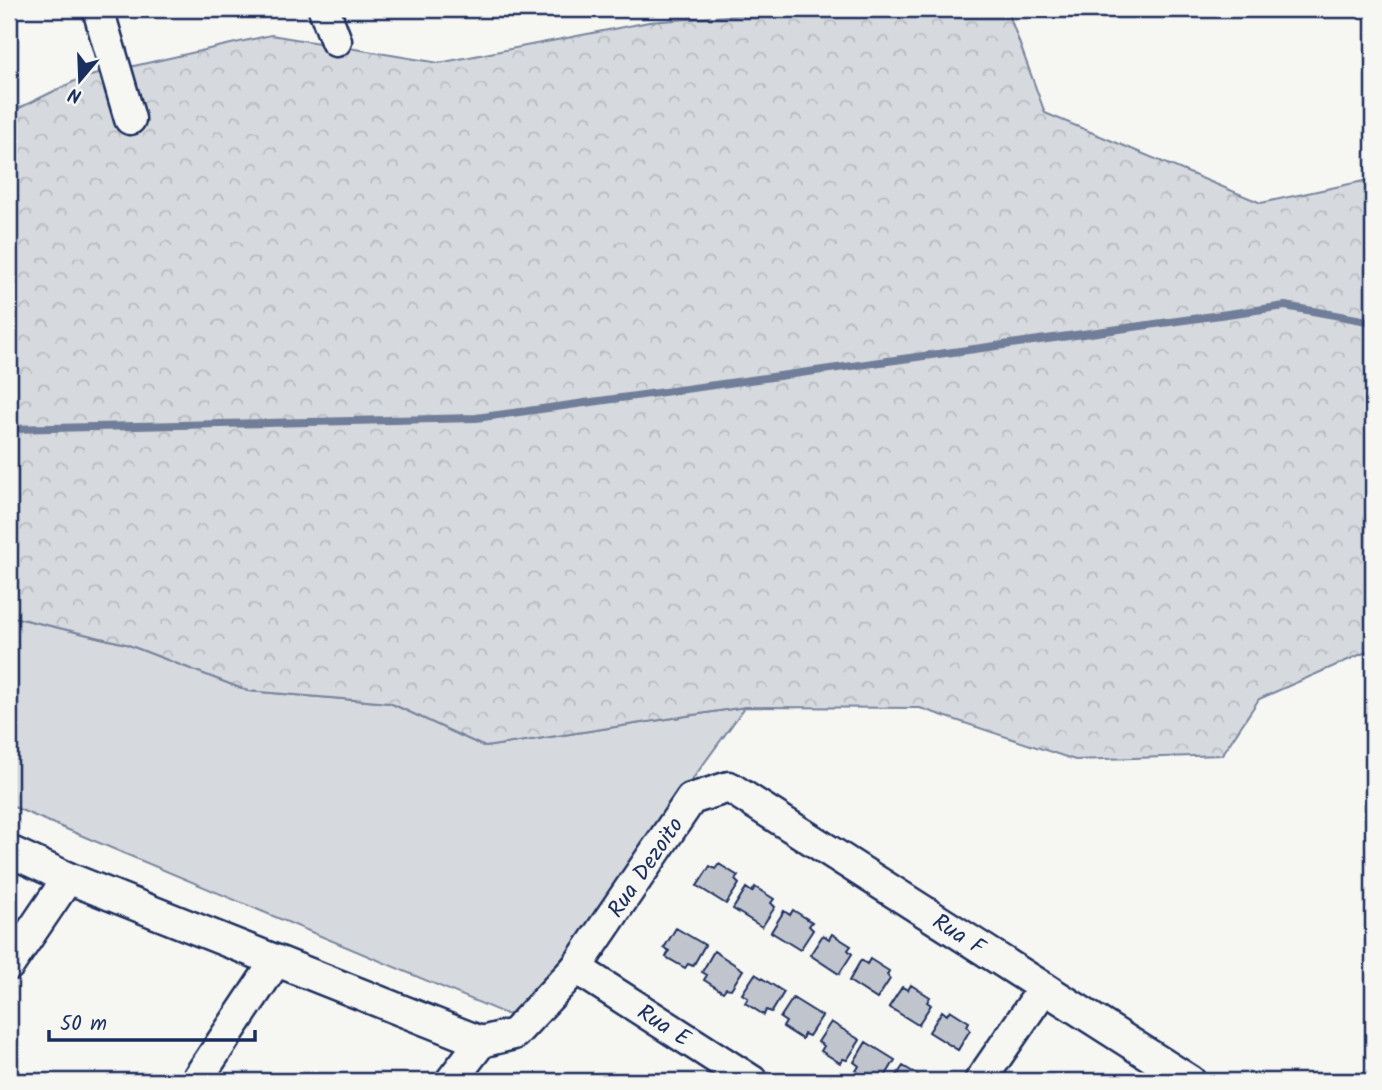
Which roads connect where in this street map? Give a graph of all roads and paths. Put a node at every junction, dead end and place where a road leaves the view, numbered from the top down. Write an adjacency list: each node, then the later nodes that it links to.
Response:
1 (98, 9): 4 (street)
2 (324, 9): 3 (street)
3 (336, 41)
4 (130, 119)
5 (729, 787): 10 (street, Rua Dezoito); 11 (street, Rua F)
6 (9, 851): 7 (street)
7 (68, 878): 8 (street); 9 (street)
8 (276, 961): 12 (street); 13 (street)
9 (9, 965)
10 (576, 968): 12 (street, Rua Dezoito); 15 (street, Rua E)
11 (1044, 988): 16 (street); 17 (street, Rua F)
12 (481, 1042): 14 (street)
13 (197, 1081)
14 (451, 1081)
15 (752, 1081)
16 (980, 1081)
17 (1190, 1081)

